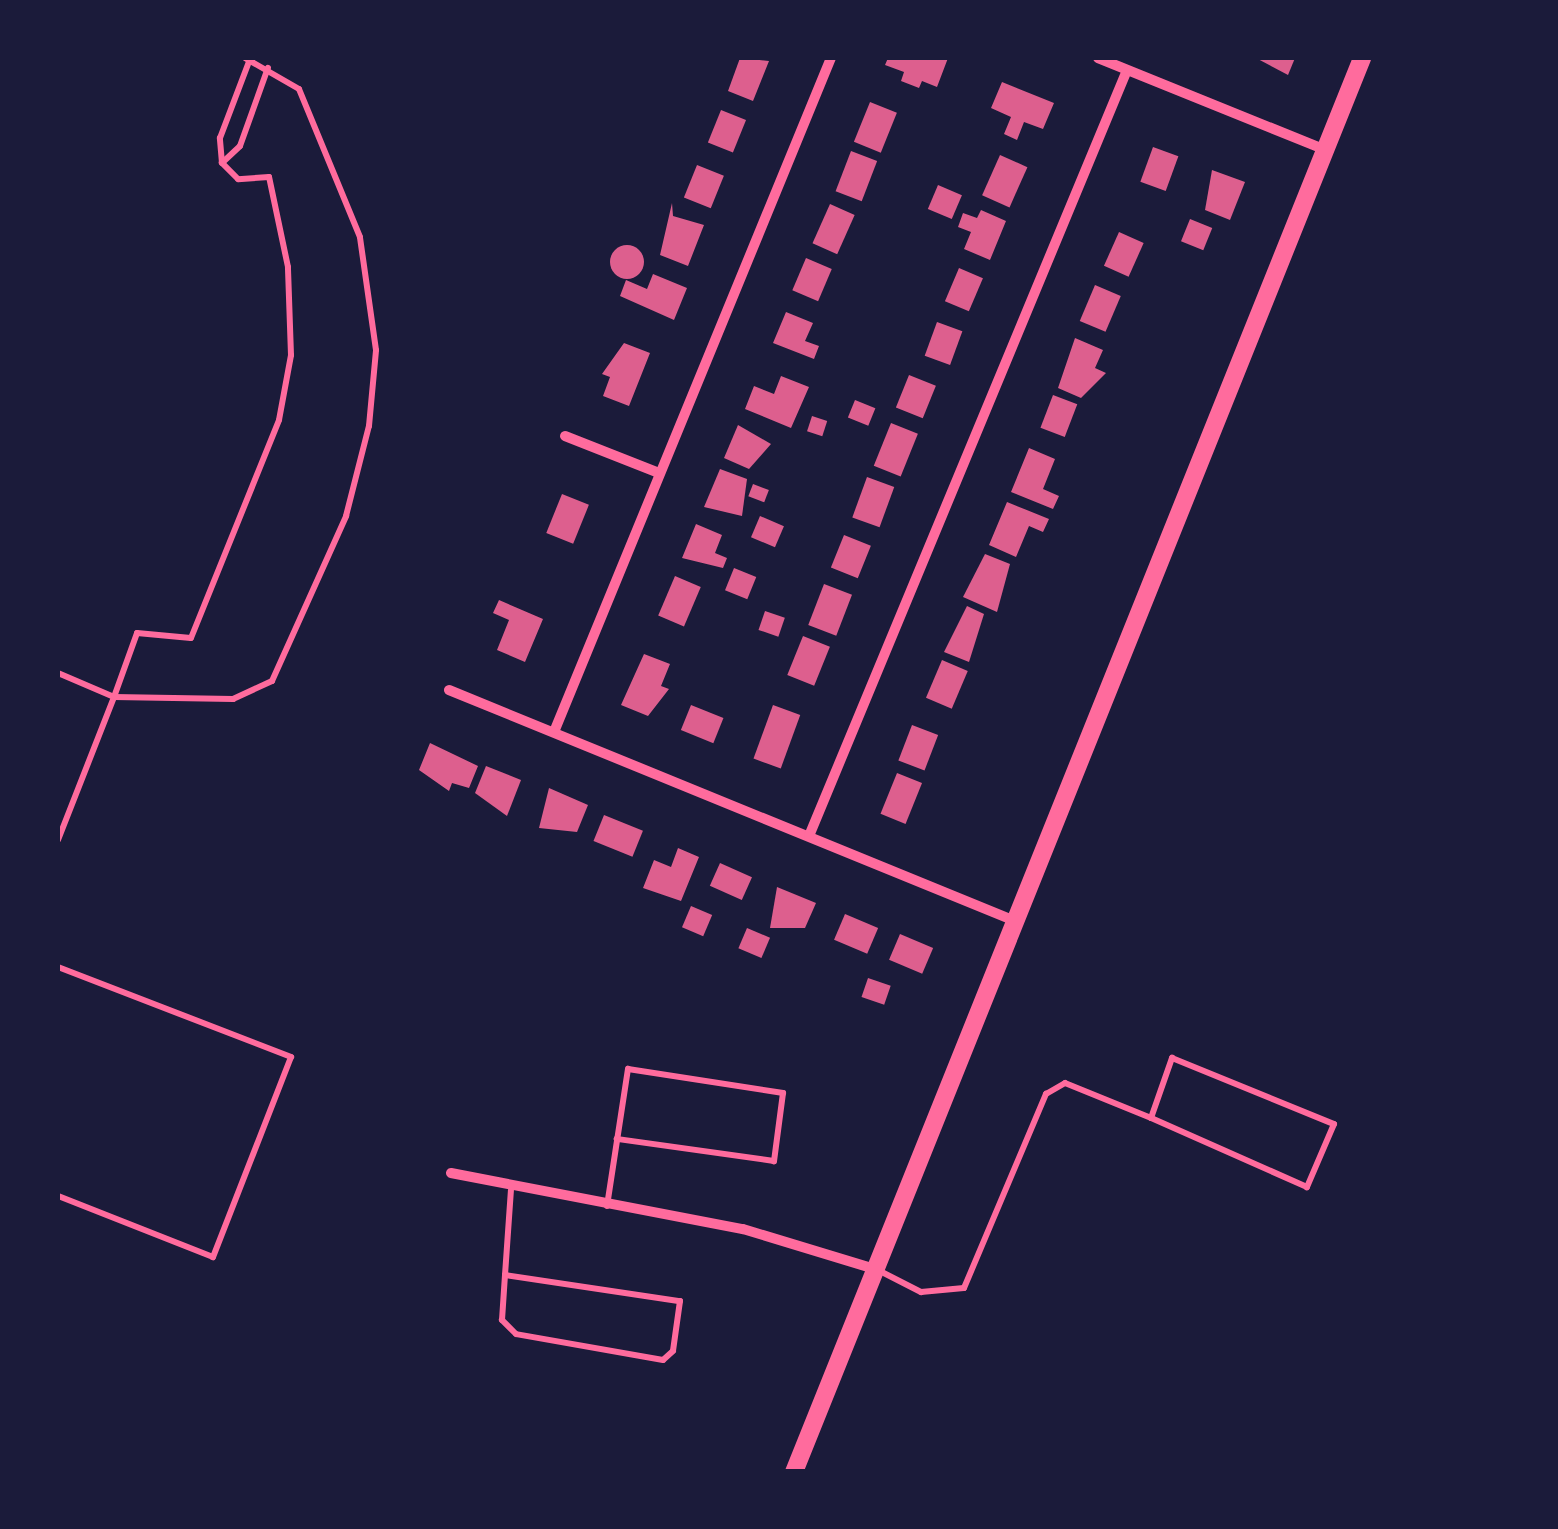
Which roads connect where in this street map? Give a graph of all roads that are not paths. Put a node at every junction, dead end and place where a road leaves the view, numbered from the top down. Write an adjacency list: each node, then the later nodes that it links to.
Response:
1 (248, 58): 5 (lane); 8 (lane)
2 (831, 58): 10 (street)
3 (1098, 58): 6 (street)
4 (1362, 58): 7 (main road)
5 (268, 68): 8 (lane); 13 (lane)
6 (1127, 70): 7 (street); 15 (street)
7 (1326, 150): 17 (main road)
8 (222, 163): 13 (lane)
9 (565, 436): 10 (street)
10 (659, 474): 14 (street)
11 (58, 674): 13 (lane)
12 (449, 690): 14 (street)
13 (114, 697): 16 (lane)
14 (554, 732): 15 (street)
15 (809, 836): 17 (street)
16 (58, 840)
17 (1015, 921): 25 (main road)
18 (58, 967): 23 (lane)
19 (1151, 1118): 19 (lane); 25 (lane)
20 (617, 1139): 20 (lane); 24 (lane)
21 (451, 1173): 22 (street)
22 (511, 1190): 24 (street); 26 (lane)
23 (58, 1196)
24 (606, 1207): 25 (street)
25 (875, 1269): 27 (main road)
26 (504, 1275): 26 (lane)
27 (794, 1472)

